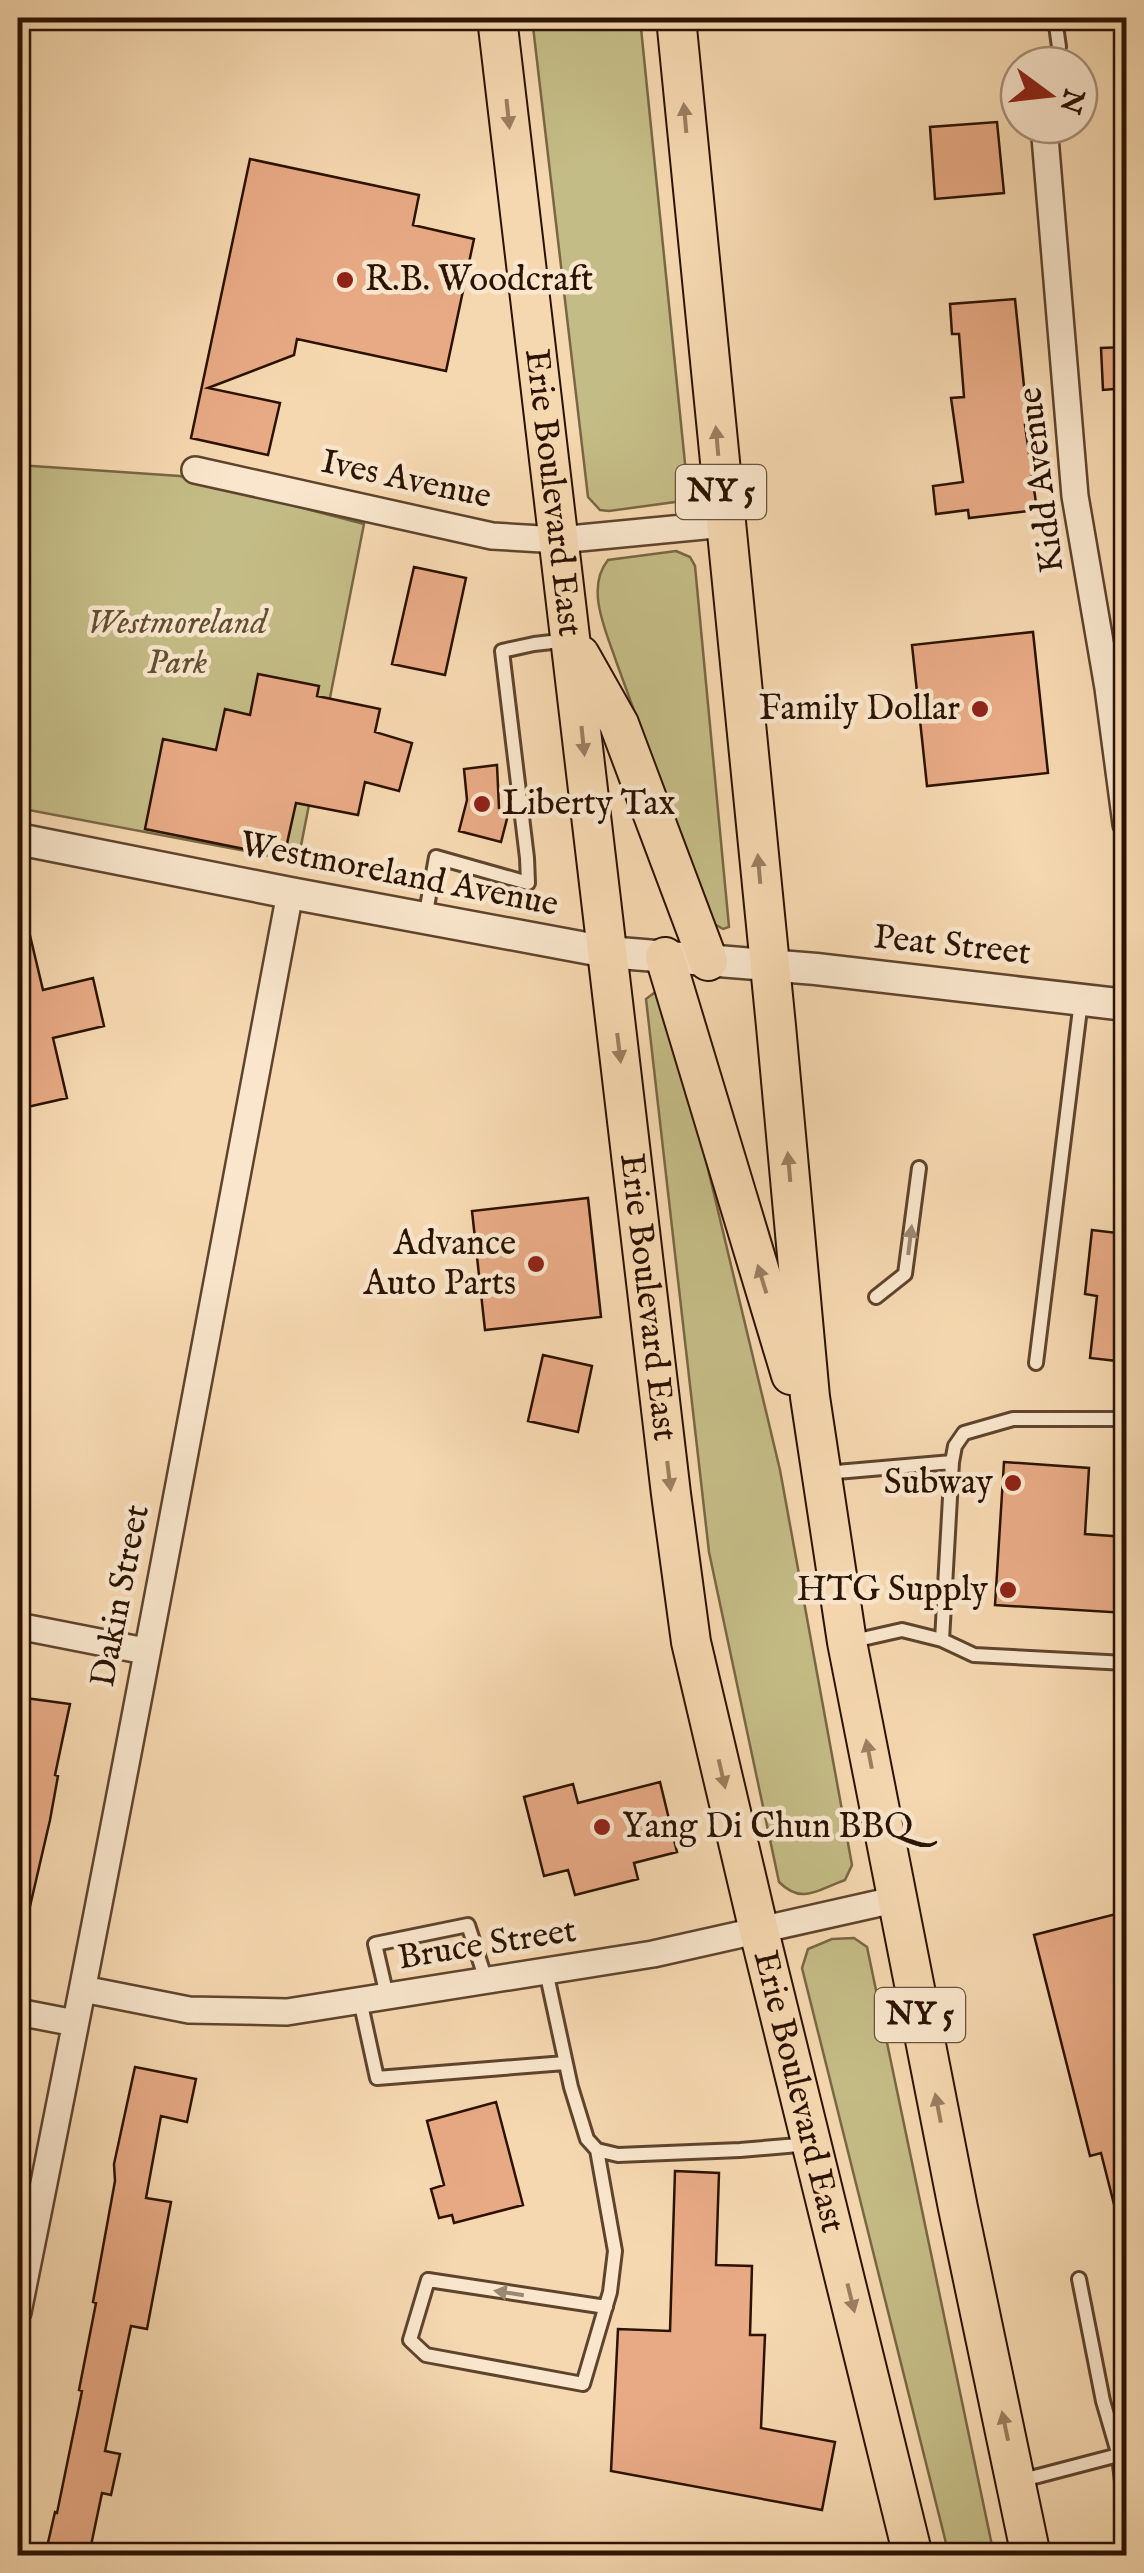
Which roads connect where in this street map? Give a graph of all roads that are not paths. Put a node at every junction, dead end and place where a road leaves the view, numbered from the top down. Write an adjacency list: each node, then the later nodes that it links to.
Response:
1 (498, 18): 8 (main road, Erie Boulevard East, one-way to 8)
2 (676, 18): 7 (main road, NY 5, one-way to 2)
3 (1055, 18): 4 (lane)
4 (1059, 45)
5 (1046, 145): 10 (street, Kidd Avenue)
6 (195, 470): 8 (street, Ives Avenue)
7 (724, 524): 8 (street, Ives Avenue); 17 (main road, NY 5, one-way to 7)
8 (559, 540): 9 (main road, Erie Boulevard East)
9 (572, 640): 13 (lane); 14 (main road, Erie Boulevard East, one-way to 14); 16 (main road)
10 (1126, 824)
11 (18, 839): 12 (street, Westmoreland Avenue)
12 (290, 893): 13 (street, Westmoreland Avenue); 29 (street, Dakin Street)
13 (425, 918): 14 (street, Westmoreland Avenue)
14 (607, 952): 15 (street, Westmoreland Avenue); 32 (main road, Erie Boulevard East, one-way to 32)
15 (665, 957): 16 (street, Westmoreland Avenue); 25 (main road, one-way to 15)
16 (708, 961): 17 (street, Westmoreland Avenue)
17 (768, 966): 18 (street, Peat Street); 25 (main road, NY 5, one-way to 17)
18 (1082, 999): 19 (street, Peat Street); 22 (lane)
19 (1126, 1004)
20 (919, 1168): 21 (lane, one-way to 20)
21 (876, 1297)
22 (1036, 1363)
23 (1126, 1419): 24 (lane)
24 (952, 1462): 25 (lane); 27 (lane)
25 (821, 1473): 28 (main road, NY 5)
26 (18, 1626): 29 (street)
27 (942, 1640): 28 (lane); 30 (lane)
28 (846, 1642): 31 (main road, NY 5, one-way to 28)
29 (146, 1651): 35 (street, Dakin Street)
30 (1126, 1663)
31 (898, 1900): 32 (street, Bruce Street); 47 (main road, NY 5, one-way to 31)
32 (759, 1932): 33 (street, Bruce Street); 41 (main road, Erie Boulevard East)
33 (546, 1971): 34 (street, Bruce Street); 40 (lane)
34 (486, 1980): 36 (street, Bruce Street); 36 (lane)
35 (82, 1989): 37 (street, Bruce Street); 39 (street, Dakin Street)
36 (387, 1996): 37 (street, Bruce Street)
37 (360, 2000): 40 (lane)
38 (18, 2012): 39 (street)
39 (76, 2023): 45 (street, Dakin Street)
40 (566, 2063): 42 (lane)
41 (812, 2144): 42 (lane); 49 (main road, Erie Boulevard East, one-way to 49)
42 (597, 2150): 44 (lane)
43 (1078, 2278): 46 (lane)
44 (606, 2307): 44 (lane, one-way to 44)
45 (18, 2312)
46 (1122, 2454): 47 (lane); 48 (lane)
47 (1017, 2482): 50 (main road, NY 5)
48 (1126, 2515)
49 (913, 2556)
50 (1032, 2556)

